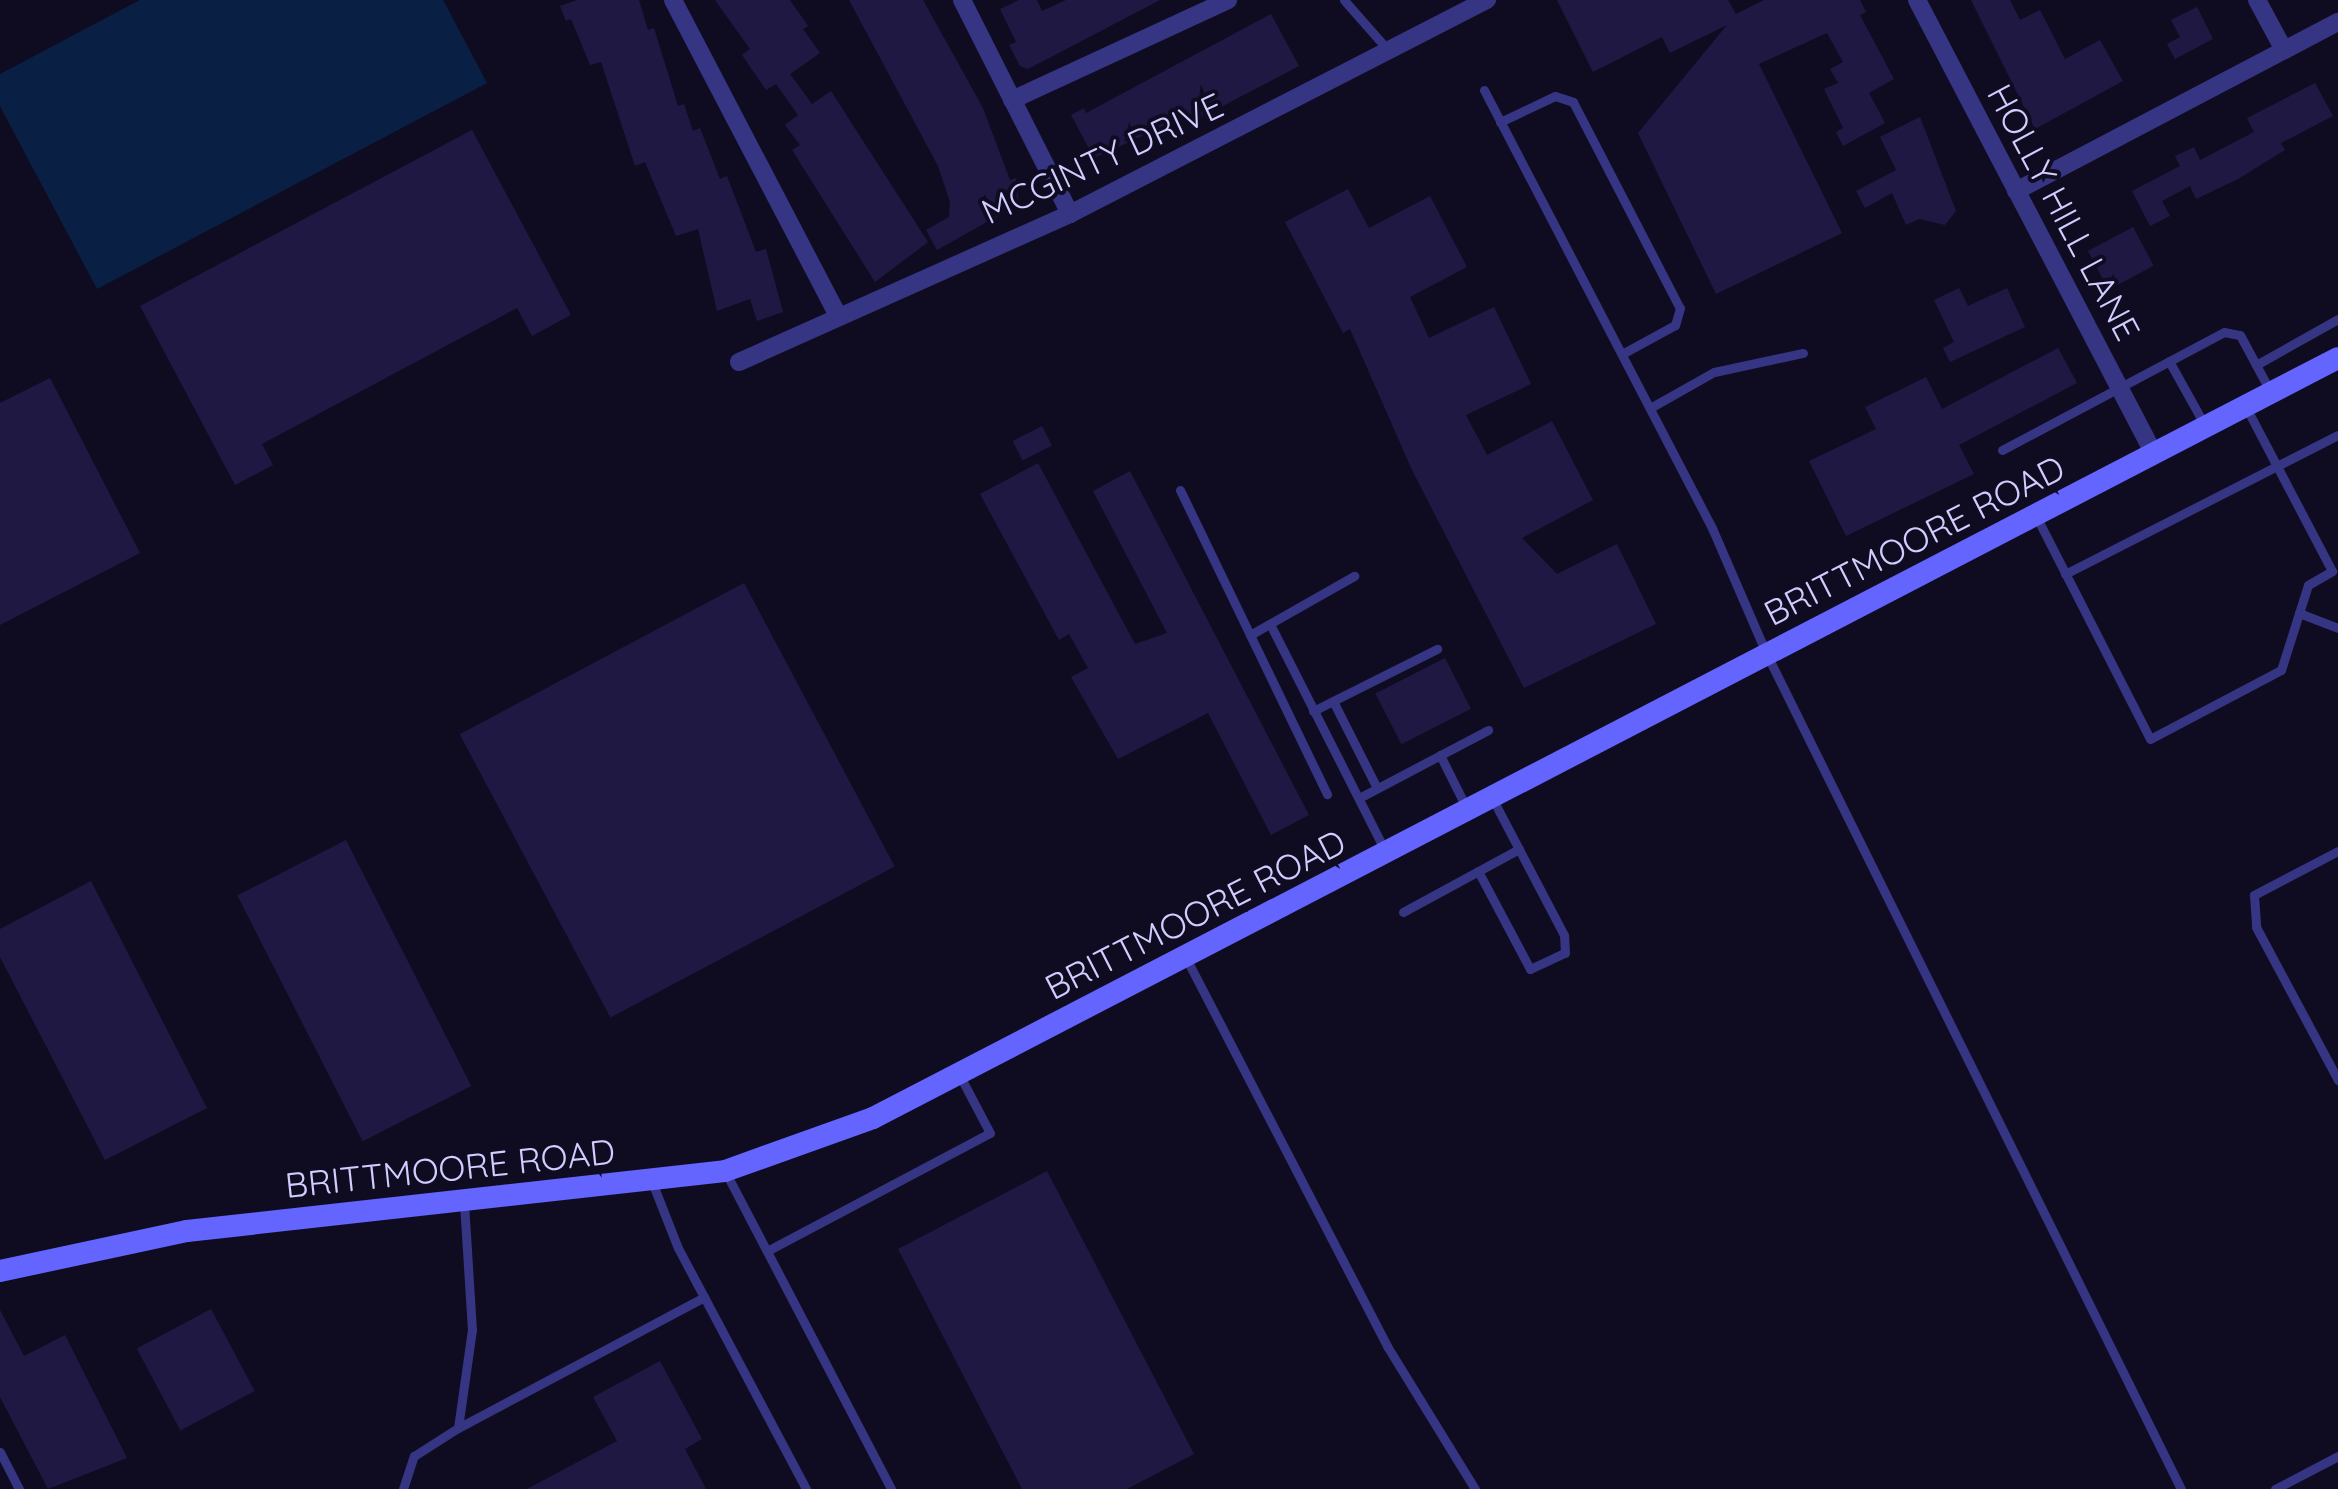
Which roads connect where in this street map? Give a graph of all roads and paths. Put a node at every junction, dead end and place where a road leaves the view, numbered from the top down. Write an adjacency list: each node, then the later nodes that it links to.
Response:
1 (674, 0): 16 (street)
2 (962, 0): 12 (street)
3 (1228, 0): 12 (street)
4 (1344, 0): 10 (lane)
5 (1487, 0): 10 (street, MCGINTY DRIVE)
6 (1917, 0): 14 (street, HOLLY HILL LANE)
7 (2257, 0): 9 (street)
8 (2338, 22): 9 (street)
9 (2284, 50): 14 (street)
10 (1390, 52): 15 (street, MCGINTY DRIVE)
11 (1484, 90): 13 (lane)
12 (1012, 100): 15 (street)
13 (1500, 122): 19 (lane); 19 (lane)
14 (2016, 191): 24 (street, HOLLY HILL LANE)
15 (1070, 214): 16 (street, MCGINTY DRIVE)
16 (837, 314): 22 (street, MCGINTY DRIVE)
17 (2338, 319): 23 (lane)
18 (1803, 353): 27 (lane)
19 (1622, 354): 27 (lane)
20 (2338, 358): 25 (main road, BRITTMOORE ROAD)
21 (2169, 360): 23 (lane); 24 (lane); 28 (lane)
22 (739, 362)
23 (2256, 365): 25 (lane)
24 (2119, 386): 30 (lane); 31 (street, HOLLY HILL LANE)
25 (2271, 393): 26 (main road, BRITTMOORE ROAD)
26 (2246, 406): 28 (main road, BRITTMOORE ROAD); 32 (lane)
27 (1650, 408): 43 (lane)
28 (2206, 427): 31 (main road, BRITTMOORE ROAD)
29 (2338, 435): 32 (lane)
30 (2002, 450)
31 (2154, 454): 34 (main road, BRITTMOORE ROAD)
32 (2278, 466): 35 (lane); 36 (lane)
33 (1180, 490): 41 (lane)
34 (2036, 516): 36 (lane); 43 (main road, BRITTMOORE ROAD)
35 (2335, 569): 38 (lane)
36 (2066, 574): 38 (lane)
37 (1354, 576): 39 (lane)
38 (2299, 613): 40 (lane)
39 (1270, 624): 41 (lane); 45 (lane)
40 (2338, 628)
41 (1250, 635): 49 (lane)
42 (1436, 649): 44 (lane)
43 (1767, 656): 51 (main road, BRITTMOORE ROAD); 76 (lane)
44 (1333, 701): 45 (lane); 48 (lane)
45 (1313, 712): 50 (lane)
46 (1488, 730): 47 (lane)
47 (1440, 755): 48 (lane); 52 (lane)
48 (1377, 788): 50 (lane)
49 (1327, 794)
50 (1358, 798): 55 (lane)
51 (1492, 798): 52 (main road, BRITTMOORE ROAD); 53 (lane)
52 (1468, 811): 55 (main road, BRITTMOORE ROAD)
53 (1518, 849): 56 (lane); 56 (lane)
54 (2338, 851): 60 (lane)
55 (1386, 854): 58 (main road, BRITTMOORE ROAD)
56 (1478, 871): 57 (lane)
57 (1403, 912)
58 (1186, 958): 59 (main road, BRITTMOORE ROAD); 75 (lane)
59 (960, 1076): 61 (main road, BRITTMOORE ROAD); 64 (lane)
60 (2338, 1080)
61 (725, 1170): 62 (main road, BRITTMOORE ROAD); 64 (lane)
62 (652, 1182): 63 (main road, BRITTMOORE ROAD); 66 (lane)
63 (464, 1202): 65 (main road, BRITTMOORE ROAD); 67 (lane)
64 (766, 1252): 74 (lane)
65 (0, 1271)
66 (704, 1298): 67 (lane); 73 (lane)
67 (458, 1428): 72 (lane)
68 (0, 1452): 71 (lane)
69 (2338, 1456): 70 (lane)
70 (2294, 1484): 77 (lane)
71 (19, 1489)
72 (403, 1489)
73 (806, 1489)
74 (890, 1489)
75 (1475, 1489)
76 (2181, 1489)
77 (2275, 1489)

